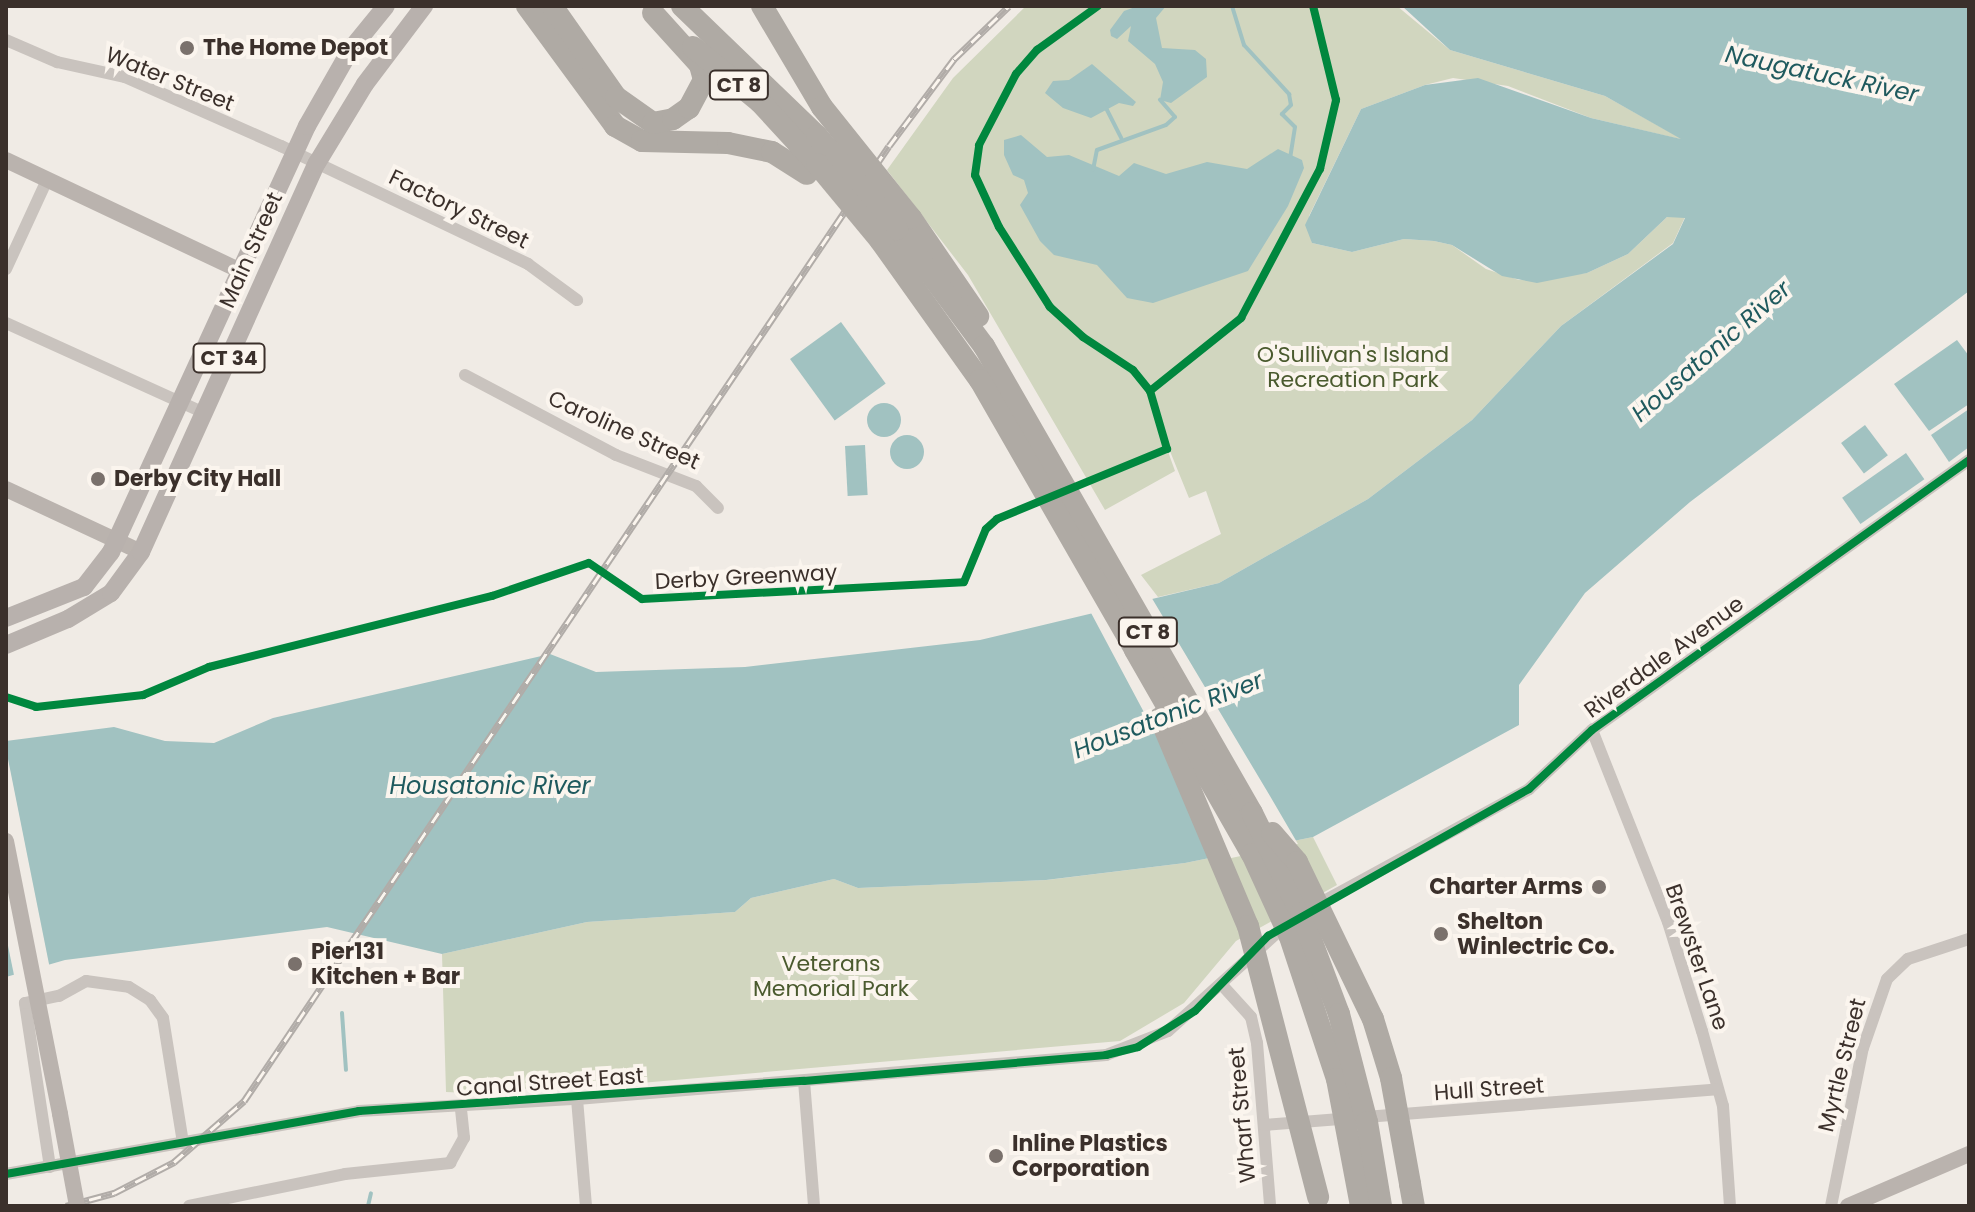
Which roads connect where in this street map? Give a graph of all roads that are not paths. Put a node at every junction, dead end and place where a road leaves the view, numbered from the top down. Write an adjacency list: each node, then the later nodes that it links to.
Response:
1 (386, 6): 8 (main road, Main Street / CT 34)
2 (424, 6): 10 (main road, Main Street / CT 34)
3 (682, 6): 13 (highway, CT 8, bridge)
4 (762, 6): 13 (highway, bridge)
5 (535, 10): 6 (highway); 11 (highway)
6 (649, 10): 11 (highway, CT 8)
7 (6, 40): 8 (street, Water Street)
8 (295, 153): 10 (street, Water Street); 15 (main road, Main Street / CT 34)
9 (6, 160): 12 (main road)
10 (317, 163): 16 (street, Factory Street); 20 (main road, Main Street / CT 34)
11 (812, 169): 13 (highway, bridge)
12 (47, 180): 14 (street); 15 (main road)
13 (896, 229): 21 (highway, CT 8); 21 (highway)
14 (6, 269)
15 (241, 271): 19 (main road, Main Street / CT 34)
16 (577, 300)
17 (6, 323): 19 (street)
18 (465, 375): 24 (street, Caroline Street)
19 (181, 403): 20 (street); 25 (main road, Main Street / CT 34)
20 (204, 413): 26 (main road, Main Street / CT 34)
21 (1035, 455): 29 (highway, CT 8); 31 (highway, CT 8)
22 (1969, 460): 30 (street, Riverdale Avenue)
23 (6, 489): 25 (main road)
24 (718, 508)
25 (117, 542): 26 (main road); 27 (main road, Main Street / CT 34)
26 (141, 552): 28 (main road, Main Street / CT 34)
27 (6, 618)
28 (6, 645)
29 (1135, 650): 48 (highway, bridge); 54 (highway, CT 8, bridge)
30 (1592, 730): 34 (street, Riverdale Avenue); 37 (street, Brewster Lane)
31 (1252, 813): 38 (highway, CT 8, bridge); 46 (highway, bridge)
32 (6, 841): 35 (main road)
33 (1969, 939): 58 (street, Myrtle Street)
34 (1222, 985): 36 (street, Canal Street East); 41 (street, Wharf Street)
35 (39, 1000): 42 (street); 44 (street); 49 (main road, bridge)
36 (804, 1081): 39 (street, Canal Street East); 52 (street)
37 (1717, 1089): 41 (street, Hull Street); 57 (street, Brewster Lane)
38 (1360, 1090): 55 (highway, CT 8, bridge); 56 (highway, bridge)
39 (577, 1099): 40 (street, Canal Street East); 51 (street)
40 (461, 1107): 42 (street, Canal Street East); 47 (street)
41 (1264, 1125): 53 (street, Wharf Street)
42 (183, 1143): 44 (street, Canal Street East)
43 (1969, 1154): 59 (main road)
44 (50, 1167): 45 (street, Canal Street East)
45 (6, 1174)
46 (1412, 1195)
47 (250, 1200): 50 (street)
48 (1319, 1201)
49 (77, 1206)
50 (189, 1206)
51 (586, 1206)
52 (814, 1206)
53 (1270, 1206)
54 (1361, 1206)
55 (1381, 1206)
56 (1394, 1206)
57 (1730, 1206)
58 (1831, 1206)
59 (1848, 1206)

